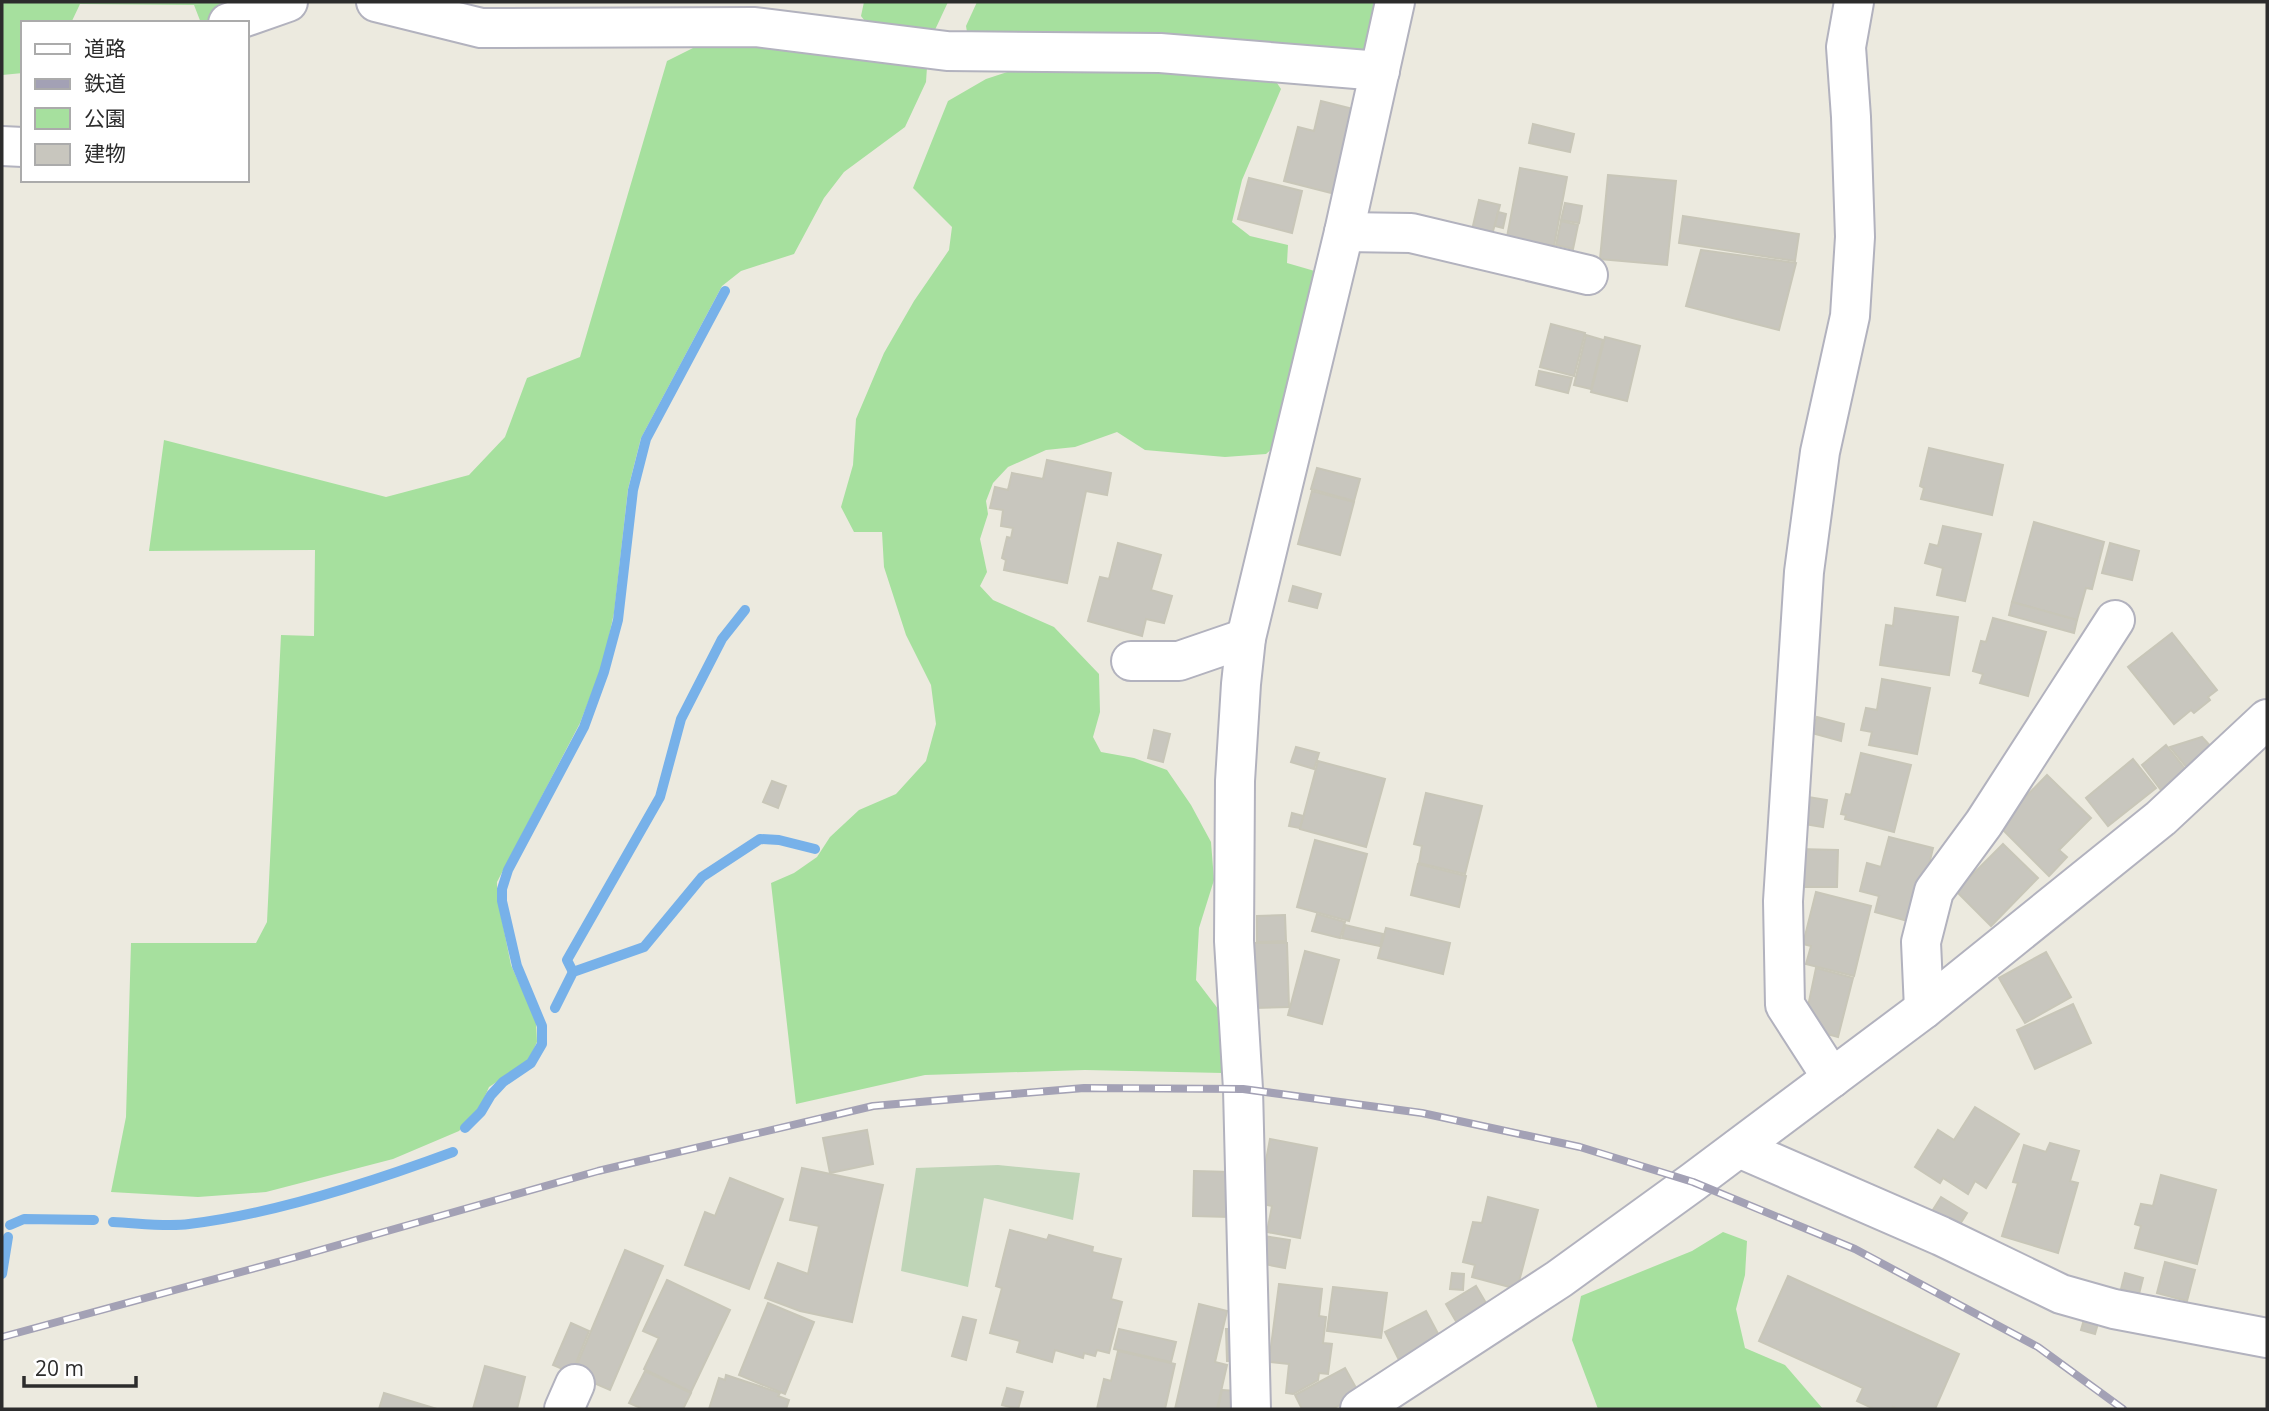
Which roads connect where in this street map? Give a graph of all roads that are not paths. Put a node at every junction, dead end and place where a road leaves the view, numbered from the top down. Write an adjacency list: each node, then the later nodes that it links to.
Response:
1 (288, 2): 5 (street)
2 (376, 2): 6 (street)
3 (1395, 2): 6 (street)
4 (1854, 2): 16 (street)
5 (234, 21)
6 (1380, 71): 9 (street)
7 (2, 146): 8 (street)
8 (21, 147)
9 (1344, 232): 10 (street); 12 (street)
10 (1588, 275)
11 (2115, 620): 15 (street)
12 (1246, 638): 13 (street); 19 (street)
13 (1131, 661)
14 (2267, 719): 15 (street)
15 (1924, 1009): 16 (street)
16 (1832, 1078): 17 (street)
17 (1738, 1148): 18 (street); 20 (street)
18 (2267, 1338)
19 (1251, 1409)
20 (1360, 1409)

